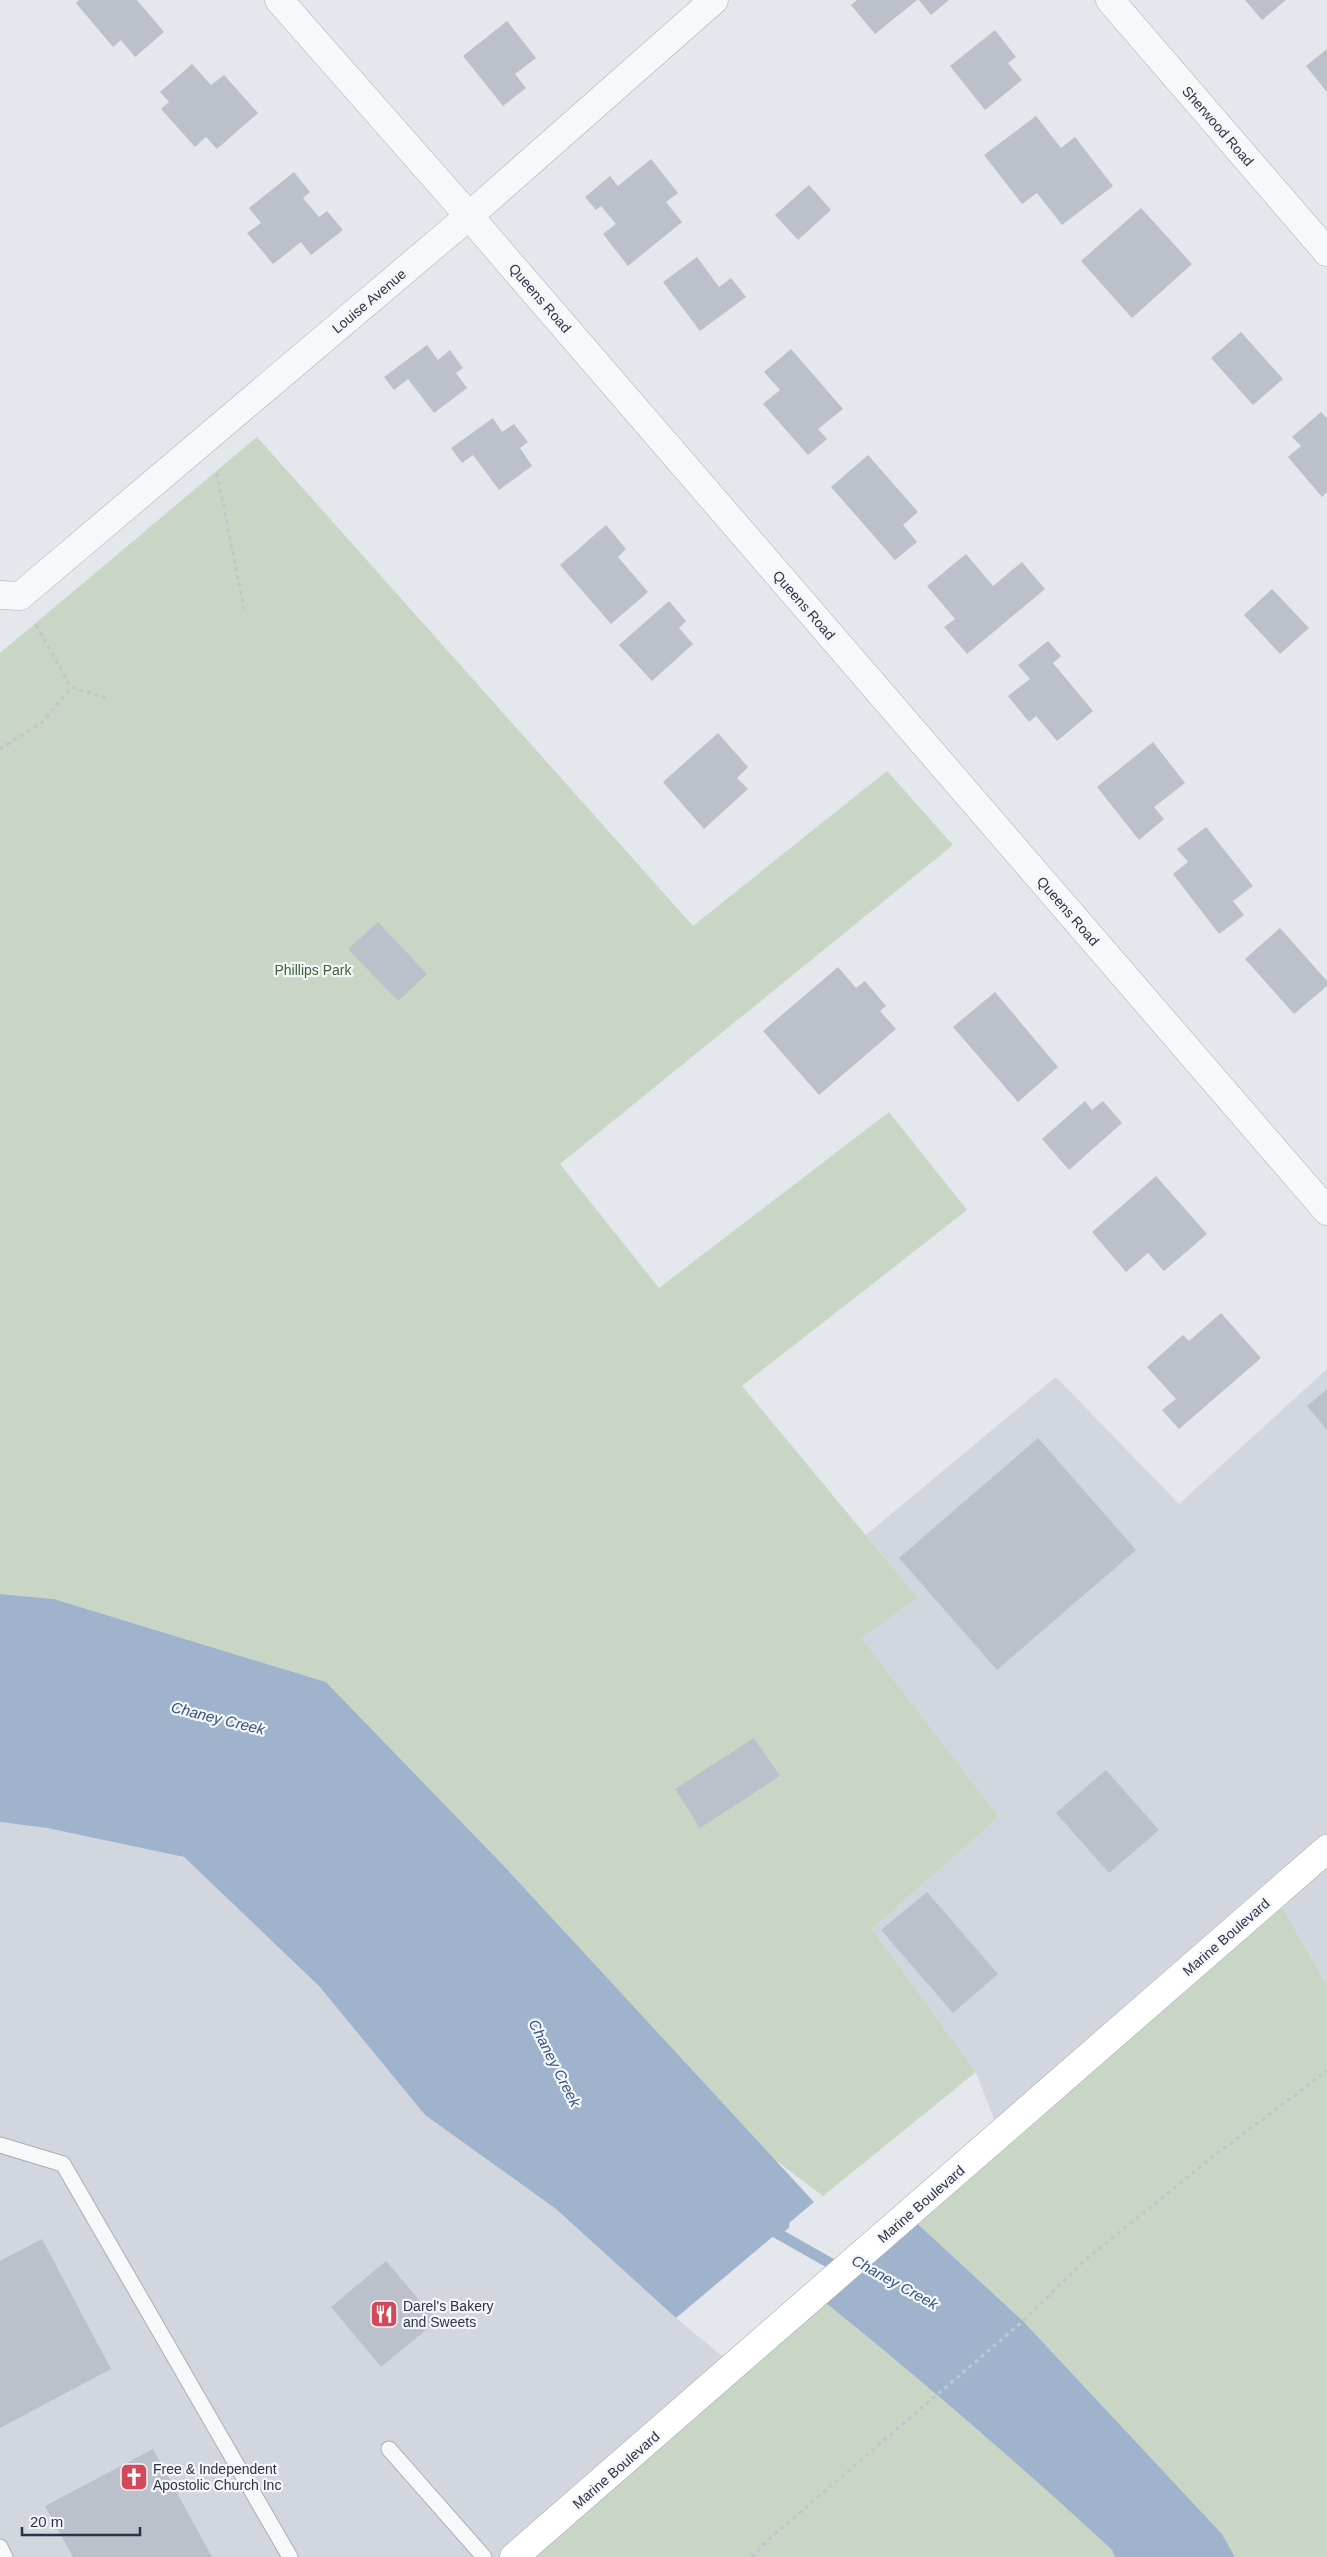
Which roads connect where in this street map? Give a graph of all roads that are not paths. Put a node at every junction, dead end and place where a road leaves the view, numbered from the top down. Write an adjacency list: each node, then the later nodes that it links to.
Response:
1 (279, 0): 4 (street, Queens Road)
2 (714, 0): 4 (street, Louise Avenue)
3 (1110, 0): 5 (street, Sherwood Road)
4 (469, 216): 6 (street, Louise Avenue); 7 (street, Queens Road)
5 (1327, 252)
6 (10, 595)
7 (1327, 1211)
8 (1327, 1849): 15 (main road, Marine Boulevard)
9 (0, 2145): 13 (lane)
10 (389, 2449): 14 (lane)
11 (0, 2547): 12 (lane)
12 (5, 2557)
13 (290, 2557)
14 (484, 2557)
15 (514, 2557)

